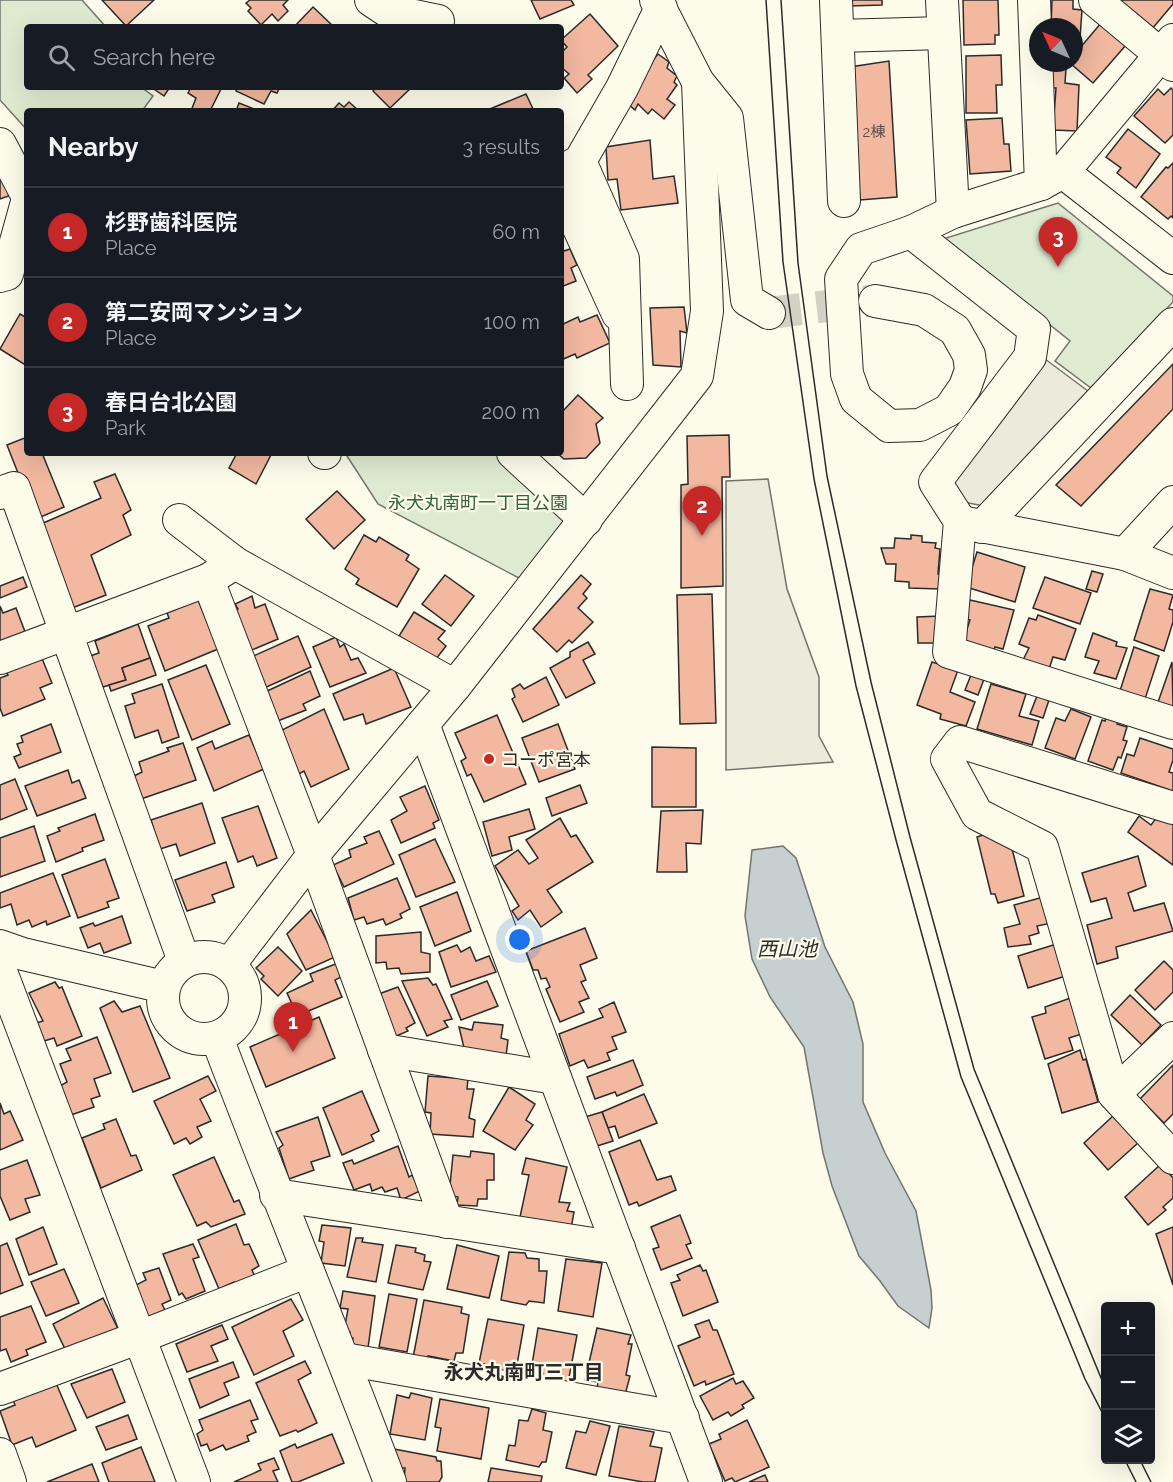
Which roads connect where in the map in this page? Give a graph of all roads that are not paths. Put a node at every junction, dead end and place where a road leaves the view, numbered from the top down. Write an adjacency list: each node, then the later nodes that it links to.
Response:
1 (371, 0): 7 (street)
2 (836, 0): 9 (street)
3 (942, 0): 8 (street)
4 (1034, 0): 14 (street)
5 (1095, 0): 10 (street)
6 (659, 4): 11 (street); 13 (street)
7 (438, 21)
8 (943, 33): 9 (street); 18 (street)
9 (838, 36): 17 (street)
10 (1169, 53): 14 (street)
11 (698, 82): 24 (street); 32 (street)
12 (0, 144): 15 (street)
13 (571, 166): 26 (street)
14 (1052, 178): 18 (street); 21 (street)
15 (24, 189)
16 (564, 195): 26 (street)
17 (844, 201)
18 (953, 212): 20 (street)
19 (24, 213): 22 (street)
20 (911, 232): 23 (street); 33 (street)
21 (1173, 258)
22 (0, 276)
23 (875, 301)
24 (769, 313)
25 (1173, 324): 33 (street)
26 (624, 331): 27 (street)
27 (627, 384)
28 (516, 456): 32 (street)
29 (0, 493): 38 (street)
30 (1173, 502): 34 (street)
31 (179, 520): 35 (street)
32 (586, 520): 40 (street)
33 (971, 524): 34 (street); 41 (street)
34 (1125, 554): 36 (street)
35 (235, 562): 37 (street); 40 (street)
36 (1173, 573)
37 (208, 580): 38 (street); 44 (street)
38 (67, 632): 39 (street); 46 (street)
39 (0, 658)
40 (455, 686): 42 (street)
41 (1173, 723)
42 (423, 724): 44 (street); 53 (street)
43 (1173, 808): 54 (street)
44 (313, 855): 47 (street); 52 (street)
45 (0, 946): 49 (street)
46 (184, 961): 47 (street); 49 (street)
47 (229, 965): 50 (street)
48 (0, 969): 60 (street)
49 (164, 987): 50 (street)
50 (217, 1038): 56 (street)
51 (1173, 1038): 54 (street)
52 (384, 1050): 53 (street); 57 (street)
53 (555, 1078): 58 (street)
54 (1114, 1094): 55 (street)
55 (1173, 1158)
56 (276, 1195): 57 (street); 59 (street)
57 (447, 1222): 58 (street)
58 (618, 1248): 63 (street)
59 (308, 1270): 60 (street); 61 (street)
60 (140, 1337): 62 (street); 66 (street)
61 (344, 1359): 63 (street); 67 (street)
62 (0, 1389)
63 (683, 1418): 68 (street)
64 (0, 1454): 65 (street)
65 (10, 1482)
66 (194, 1482)
67 (390, 1482)
68 (706, 1482)

